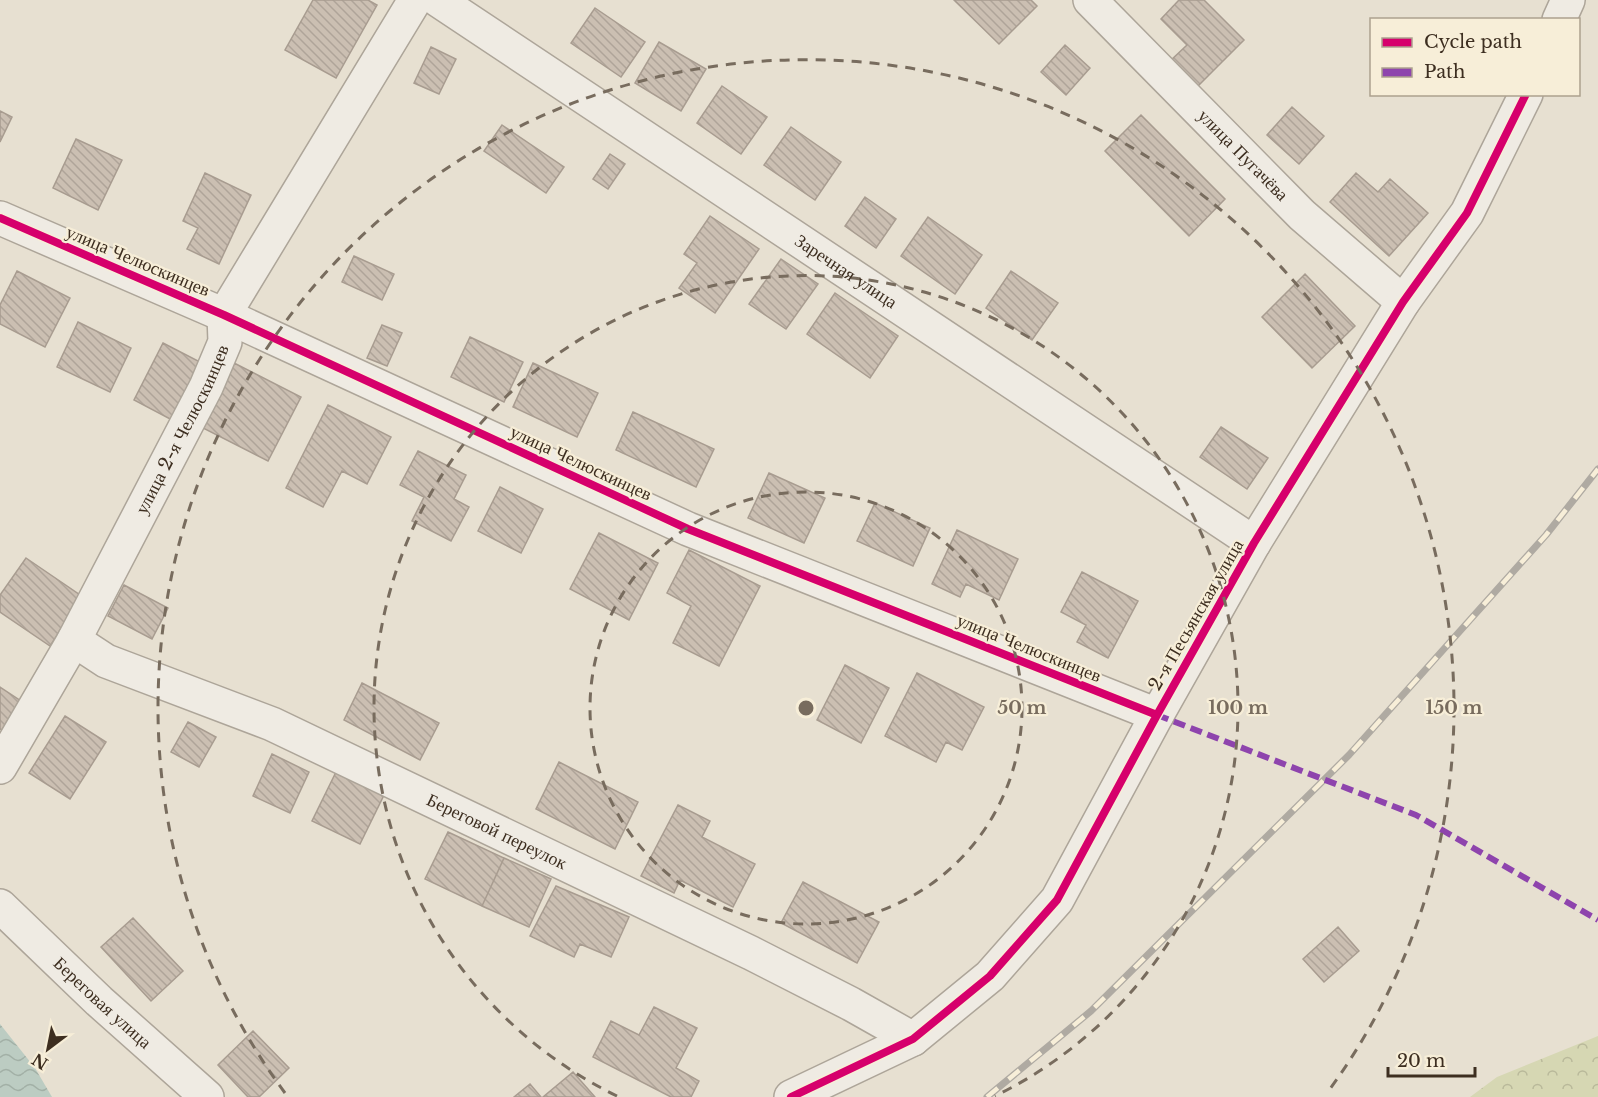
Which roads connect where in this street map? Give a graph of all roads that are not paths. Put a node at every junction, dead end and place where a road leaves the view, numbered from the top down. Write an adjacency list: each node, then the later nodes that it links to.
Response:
1 (415, 0): 9 (street)
2 (438, 0): 10 (street, Заречная улица)
3 (1090, 0): 8 (street, улица Пугачёва)
4 (1568, 0): 5 (street)
5 (1560, 18)
6 (1525, 96): 8 (street, 2-я Песьянская улица)
7 (0, 218): 9 (street, улица Челюскинцев)
8 (1403, 302): 10 (street, 2-я Песьянская улица)
9 (224, 315): 11 (street, улица 2-я Челюскинцев); 12 (street, улица Челюскинцев)
10 (1254, 543): 12 (street, 2-я Песьянская улица)
11 (74, 640): 13 (street, улица 2-я Челюскинцев); 15 (street, Береговой переулок)
12 (1157, 715): 15 (street, 2-я Песьянская улица)
13 (0, 767)
14 (0, 906): 16 (street, Береговая улица)
15 (913, 1040): 17 (street, 2-я Песьянская улица)
16 (207, 1097)
17 (790, 1097)

